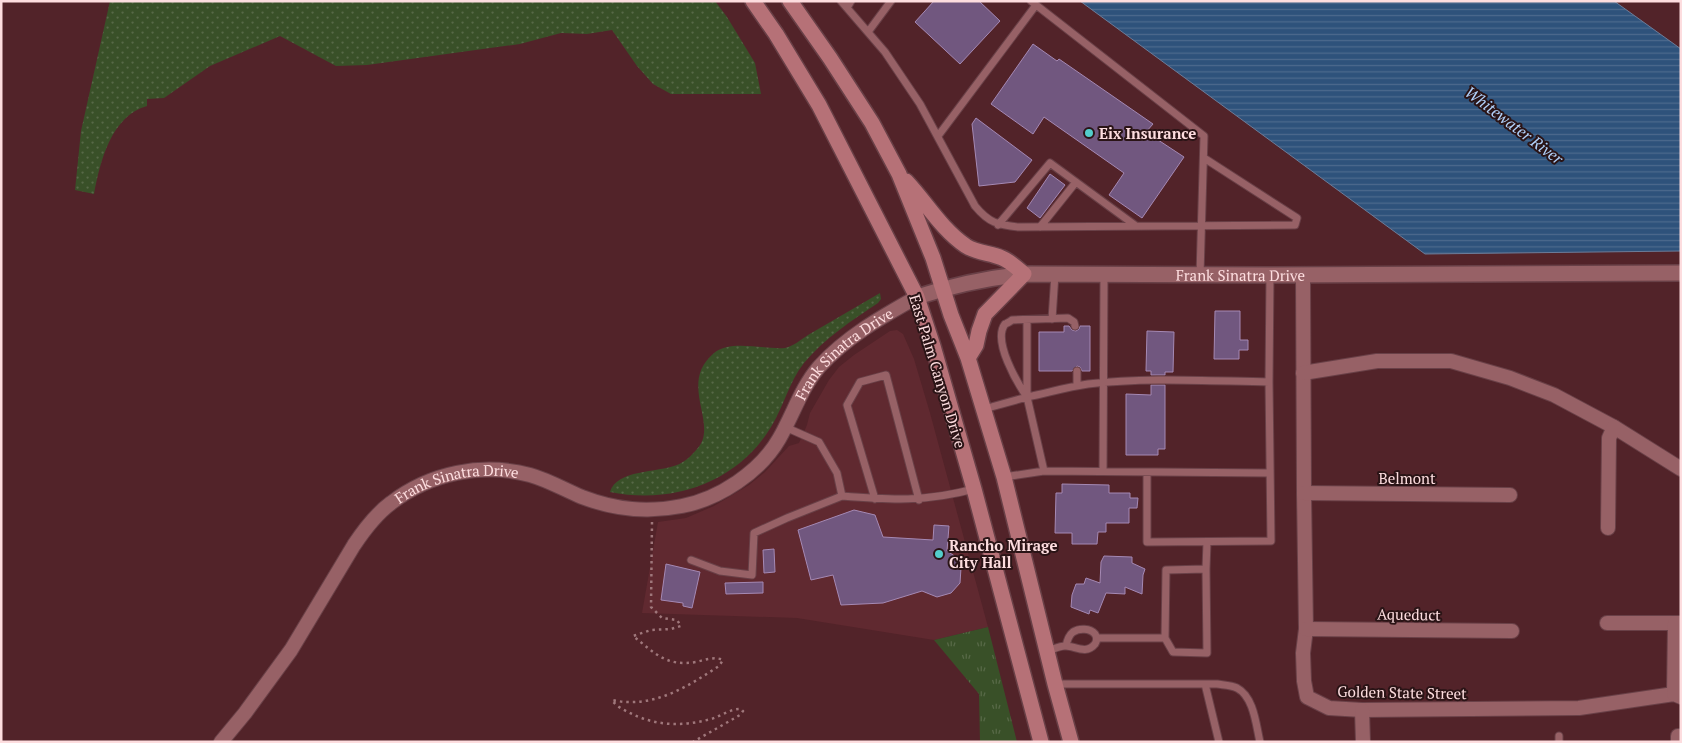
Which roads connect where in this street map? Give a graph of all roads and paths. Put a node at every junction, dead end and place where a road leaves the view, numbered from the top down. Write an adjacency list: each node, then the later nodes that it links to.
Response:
1 (753, 1): 24 (main road, East Palm Canyon Drive)
2 (790, 1): 10 (main road, East Palm Canyon Drive)
3 (842, 1): 6 (lane)
4 (891, 1): 7 (lane)
5 (1033, 3): 8 (lane); 9 (lane)
6 (849, 4): 7 (lane)
7 (868, 32): 8 (lane)
8 (938, 136): 12 (lane)
9 (1204, 158): 14 (lane); 14 (lane)
10 (900, 174): 17 (main road); 23 (main road, East Palm Canyon Drive)
11 (1076, 182): 12 (lane); 13 (lane); 15 (lane)
12 (998, 225): 15 (lane)
13 (1136, 226): 14 (lane); 15 (lane)
14 (1201, 226): 20 (lane)
15 (1040, 227)
16 (1681, 273): 22 (main road, Frank Sinatra Drive)
17 (1024, 274): 18 (main road, Frank Sinatra Drive); 23 (main road, Frank Sinatra Drive); 28 (main road)
18 (1055, 274): 19 (main road, Frank Sinatra Drive); 25 (lane)
19 (1104, 274): 20 (main road, Frank Sinatra Drive); 32 (lane)
20 (1200, 275): 21 (main road, Frank Sinatra Drive)
21 (1270, 275): 22 (main road, Frank Sinatra Drive); 31 (lane)
22 (1303, 275): 30 (street, Golden State Street)
23 (943, 288): 24 (main road, Frank Sinatra Drive); 28 (main road, East Palm Canyon Drive)
24 (917, 297): 36 (street, Frank Sinatra Drive); 44 (main road, East Palm Canyon Drive)
25 (1052, 318): 26 (lane); 27 (lane)
26 (1027, 320): 34 (lane); 34 (lane)
27 (1075, 326)
28 (968, 358): 35 (main road, East Palm Canyon Drive)
29 (1077, 371): 33 (lane)
30 (1303, 373): 37 (street); 45 (street, Golden State Street)
31 (1269, 382): 32 (lane); 42 (lane)
32 (1102, 383): 33 (lane); 40 (lane)
33 (1077, 386): 34 (lane)
34 (1027, 397): 35 (lane); 39 (lane)
35 (983, 410): 43 (main road, East Palm Canyon Drive)
36 (785, 427): 47 (lane); 50 (street, Frank Sinatra Drive)
37 (1614, 427): 38 (street); 51 (street)
38 (1681, 469)
39 (1044, 471): 40 (lane); 43 (lane)
40 (1103, 471): 41 (lane)
41 (1147, 472): 42 (lane); 52 (lane)
42 (1270, 473): 52 (lane)
43 (1004, 476): 62 (main road, East Palm Canyon Drive)
44 (974, 489): 49 (lane); 69 (main road, East Palm Canyon Drive)
45 (1304, 493): 46 (street, Belmont); 57 (street, Golden State Street)
46 (1510, 495)
47 (842, 496): 48 (lane); 53 (lane)
48 (875, 499): 49 (lane); 49 (lane)
49 (919, 500)
50 (652, 511): 67 (street, Frank Sinatra Drive); 68 (path)
51 (1608, 528)
52 (1207, 542): 54 (lane)
53 (690, 560)
54 (1206, 569): 60 (lane); 60 (lane)
55 (1607, 623): 56 (street)
56 (1678, 623): 65 (street)
57 (1306, 630): 58 (street, Aqueduct); 66 (street, Golden State Street)
58 (1512, 631)
59 (1097, 638): 60 (lane); 61 (lane); 61 (lane)
60 (1165, 638)
61 (1066, 646): 62 (lane)
62 (1047, 651): 63 (main road, East Palm Canyon Drive)
63 (1055, 684): 64 (lane); 70 (main road, East Palm Canyon Drive)
64 (1205, 684): 71 (lane); 72 (lane)
65 (1677, 696): 66 (street, Golden State Street)
66 (1362, 710): 73 (street)
67 (221, 742)
68 (693, 742)
69 (1041, 742)
70 (1071, 742)
71 (1219, 742)
72 (1260, 742)
73 (1363, 742)

